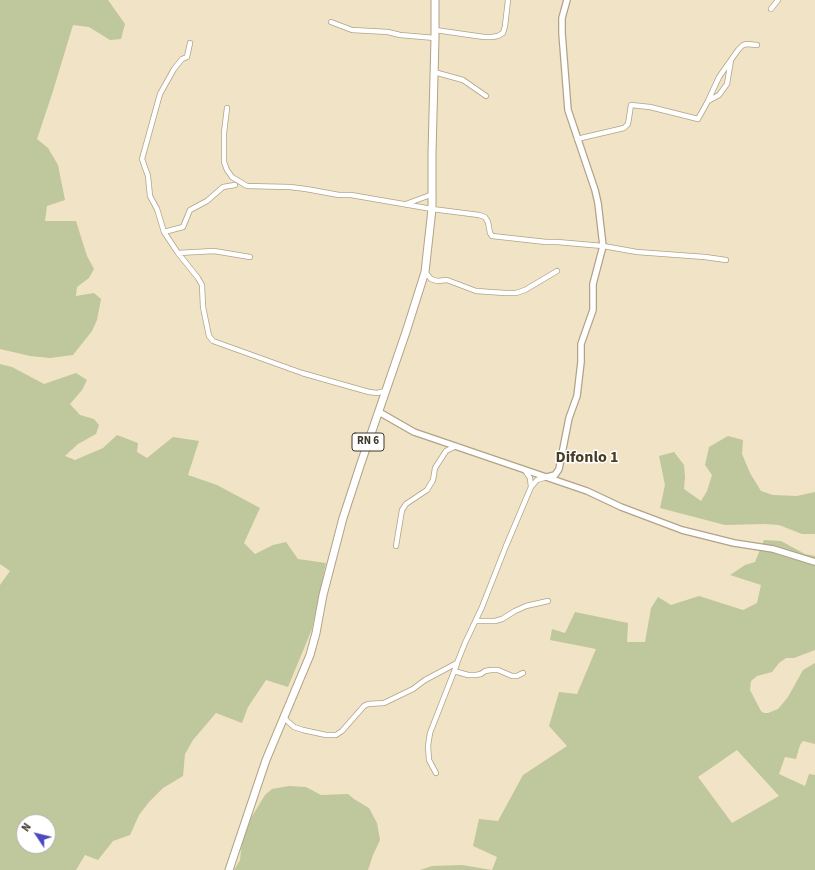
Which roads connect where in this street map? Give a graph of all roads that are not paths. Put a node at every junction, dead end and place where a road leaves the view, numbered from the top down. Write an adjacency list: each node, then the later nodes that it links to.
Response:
1 (435, 0): 7 (main road, RN 6)
2 (508, 0): 7 (street)
3 (567, 0): 16 (street)
4 (778, 0): 5 (street)
5 (770, 9)
6 (331, 22): 8 (street)
7 (435, 30): 8 (main road, RN 6)
8 (435, 38): 12 (main road, RN 6)
9 (190, 43): 21 (street)
10 (757, 45): 11 (street)
11 (731, 60): 14 (street); 14 (street)
12 (434, 72): 13 (street); 18 (main road, RN 6)
13 (486, 96)
14 (708, 101): 16 (street)
15 (226, 108): 19 (street)
16 (577, 139): 22 (street)
17 (235, 185): 21 (street)
18 (433, 194): 19 (street); 20 (main road, RN 6)
19 (404, 204): 20 (street)
20 (432, 209): 22 (street); 27 (main road, RN 6)
21 (164, 232): 23 (street)
22 (603, 246): 25 (street); 32 (street)
23 (178, 253): 24 (street); 28 (street)
24 (250, 257)
25 (726, 260)
26 (558, 271): 27 (street)
27 (424, 272): 28 (main road, RN 6)
28 (386, 391): 29 (main road, RN 6)
29 (379, 412): 30 (street); 41 (main road, RN 6)
30 (456, 446): 31 (street); 34 (street)
31 (526, 472): 32 (street); 33 (street)
32 (547, 477): 33 (street); 35 (street)
33 (531, 487): 37 (street)
34 (396, 546)
35 (815, 562)
36 (548, 602): 37 (street)
37 (476, 621): 38 (street)
38 (457, 663): 39 (street); 41 (street)
39 (454, 671): 40 (street); 42 (street)
40 (523, 674)
41 (284, 718): 43 (main road, RN 6)
42 (436, 773)
43 (229, 870)

